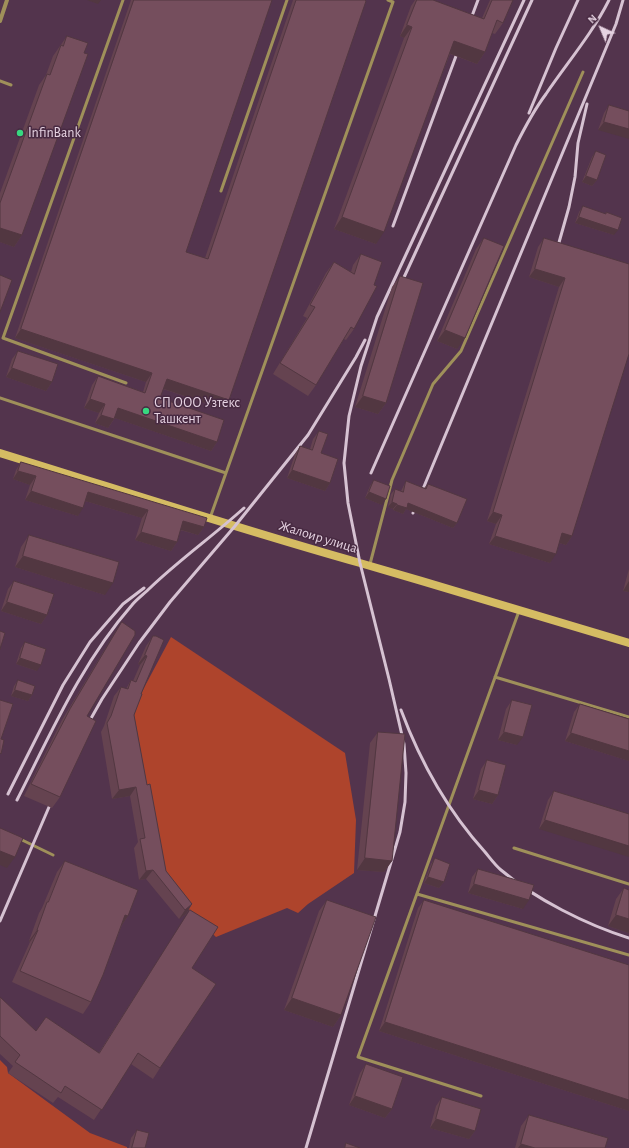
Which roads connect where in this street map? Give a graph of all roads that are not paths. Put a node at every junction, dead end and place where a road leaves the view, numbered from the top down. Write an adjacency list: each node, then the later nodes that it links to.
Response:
1 (7, 0): 5 (street)
2 (123, 0): 10 (lane)
3 (287, 0): 9 (lane)
4 (388, 0): 13 (lane)
5 (0, 20)
6 (583, 72): 15 (lane)
7 (0, 82): 8 (lane)
8 (11, 86)
9 (220, 191)
10 (126, 383)
11 (0, 398): 13 (lane)
12 (0, 453): 14 (street, Жалоир улица)
13 (226, 473): 14 (lane)
14 (210, 518): 15 (street, Жалоир улица)
15 (370, 566): 16 (street, Жалоир улица)
16 (520, 609): 17 (street, Жалоир улица); 18 (lane)
17 (629, 643)
18 (495, 677): 19 (lane); 24 (lane)
19 (629, 717)
20 (13, 836): 22 (lane)
21 (514, 848): 23 (lane)
22 (53, 855)
23 (629, 884)
24 (416, 894): 25 (lane); 26 (lane)
25 (629, 955)
26 (480, 1096)

